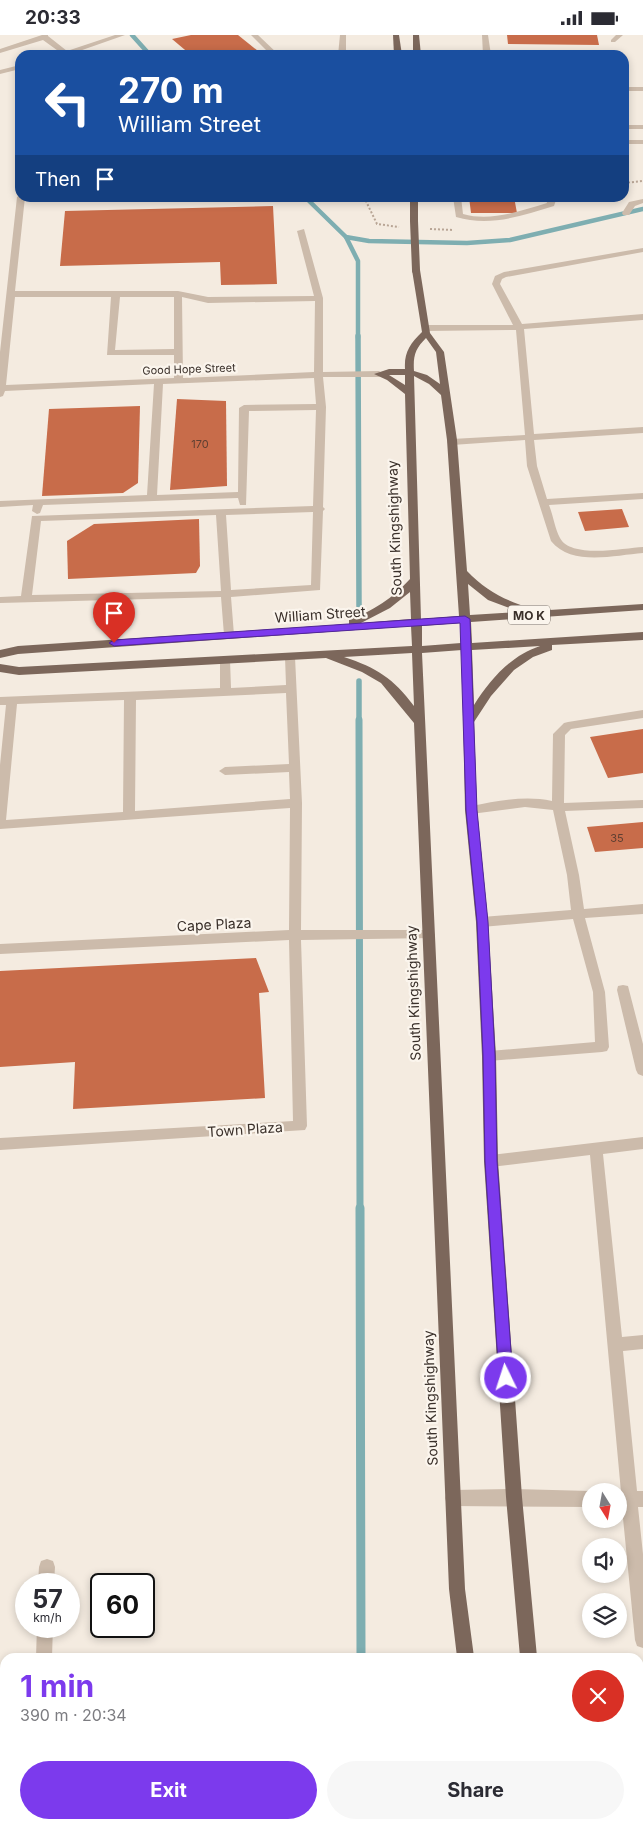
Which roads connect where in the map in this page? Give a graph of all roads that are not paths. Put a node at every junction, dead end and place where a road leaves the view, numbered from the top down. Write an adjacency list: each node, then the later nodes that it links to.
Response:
1 (122, 35): 11 (street)
2 (254, 35): 12 (street)
3 (343, 35): 13 (street)
4 (396, 35): 14 (main road)
5 (416, 35): 15 (main road)
6 (485, 35): 16 (street)
7 (620, 35): 9 (street)
8 (45, 36): 10 (street); 17 (street)
9 (613, 41)
10 (60, 50)
11 (77, 50)
12 (270, 50)
13 (342, 50)
14 (398, 50)
15 (417, 50)
16 (486, 50)
17 (0, 51)
18 (15, 68): 19 (street)
19 (0, 72)
20 (629, 89): 21 (street)
21 (643, 89)
22 (629, 127): 23 (street)
23 (643, 127)
24 (629, 142): 25 (street)
25 (643, 142)
26 (643, 201): 31 (street)
27 (20, 202): 34 (street)
28 (414, 202): 40 (main road, bridge)
29 (458, 202): 30 (street)
30 (552, 202)
31 (626, 213)
32 (301, 231): 37 (street)
33 (643, 250): 39 (street)
34 (11, 294): 35 (street); 47 (street)
35 (116, 294): 36 (street); 41 (street)
36 (178, 294): 37 (street); 41 (street)
37 (319, 298): 44 (street)
38 (643, 317): 39 (street)
39 (519, 327): 40 (street); 52 (street)
40 (426, 331): 42 (main road, South Kingshighway); 49 (main road)
41 (178, 353): 46 (street)
42 (408, 371): 43 (main road); 48 (main road, South Kingshighway); 49 (main road)
43 (379, 374): 44 (street, Good Hope Street); 48 (main road)
44 (318, 375): 46 (street, Good Hope Street); 50 (street)
45 (159, 381): 46 (street, Good Hope Street); 47 (street, Good Hope Street); 56 (street)
46 (179, 381)
47 (0, 390)
48 (409, 392): 66 (main road, South Kingshighway)
49 (446, 395): 53 (main road)
50 (321, 407): 54 (street); 60 (street)
51 (643, 430): 52 (street)
52 (529, 438): 53 (street); 57 (street)
53 (452, 442): 65 (main road)
54 (243, 495): 56 (street); 62 (street)
55 (643, 496): 57 (street)
56 (152, 498): 58 (street)
57 (544, 502): 64 (street)
58 (39, 503): 59 (street); 63 (street)
59 (0, 504)
60 (320, 509): 62 (street); 67 (street)
61 (221, 511): 62 (street); 63 (street); 67 (street)
62 (242, 511)
63 (36, 518): 68 (street)
64 (643, 549)
65 (461, 571): 71 (main road); 72 (main road)
66 (414, 581): 73 (main road, South Kingshighway); 74 (main road)
67 (226, 594): 68 (street); 75 (street)
68 (26, 599): 69 (street)
69 (0, 600)
70 (643, 607): 71 (main road, William Street / MO K)
71 (538, 614): 72 (main road, William Street / MO K)
72 (465, 619): 73 (main road, William Street / MO K); 78 (main road)
73 (416, 623): 74 (main road, William Street); 79 (main road, South Kingshighway)
74 (338, 628): 75 (main road, William Street)
75 (229, 635): 80 (main road, William Street)
76 (643, 636): 77 (main road, MO K)
77 (565, 642): 78 (main road, MO K); 91 (main road)
78 (468, 647): 79 (main road, MO K); 91 (main road)
79 (417, 650): 81 (main road); 90 (main road, South Kingshighway)
80 (0, 654)
81 (327, 655): 82 (main road); 90 (main road)
82 (290, 657): 83 (main road); 85 (street)
83 (225, 660): 84 (main road); 86 (street)
84 (0, 668)
85 (291, 689): 86 (street); 92 (street)
86 (226, 692): 87 (street)
87 (130, 696): 88 (street); 98 (street)
88 (6, 700): 99 (street)
89 (643, 714): 96 (street)
90 (420, 722): 104 (main road, South Kingshighway)
91 (469, 722): 97 (main road)
92 (294, 768): 93 (street); 94 (street)
93 (225, 771)
94 (296, 803): 98 (street); 103 (street)
95 (643, 804): 96 (street)
96 (558, 807): 97 (street); 101 (street)
97 (472, 810): 102 (main road)
98 (129, 815): 99 (street)
99 (0, 825)
100 (643, 909): 101 (street)
101 (578, 914): 102 (street); 107 (street)
102 (482, 922): 107 (main road)
103 (295, 935): 104 (street, Cape Plaza); 105 (street, Cape Plaza); 110 (street, Town Plaza)
104 (430, 935): 116 (main road, South Kingshighway)
105 (0, 949)
106 (623, 990): 108 (street)
107 (489, 1055): 112 (main road)
108 (643, 1071)
109 (643, 1143): 111 (street)
110 (0, 1145)
111 (596, 1148): 112 (street); 114 (street)
112 (491, 1161): 115 (main road)
113 (643, 1342): 114 (street)
114 (615, 1345): 118 (street)
115 (514, 1497): 116 (street); 117 (street); 125 (main road)
116 (453, 1498): 124 (main road, South Kingshighway)
117 (582, 1499)
118 (630, 1500): 122 (street)
119 (47, 1567): 120 (street)
120 (47, 1573)
121 (45, 1638): 123 (street)
122 (643, 1640)
123 (44, 1653)
124 (465, 1653)
125 (529, 1653)

